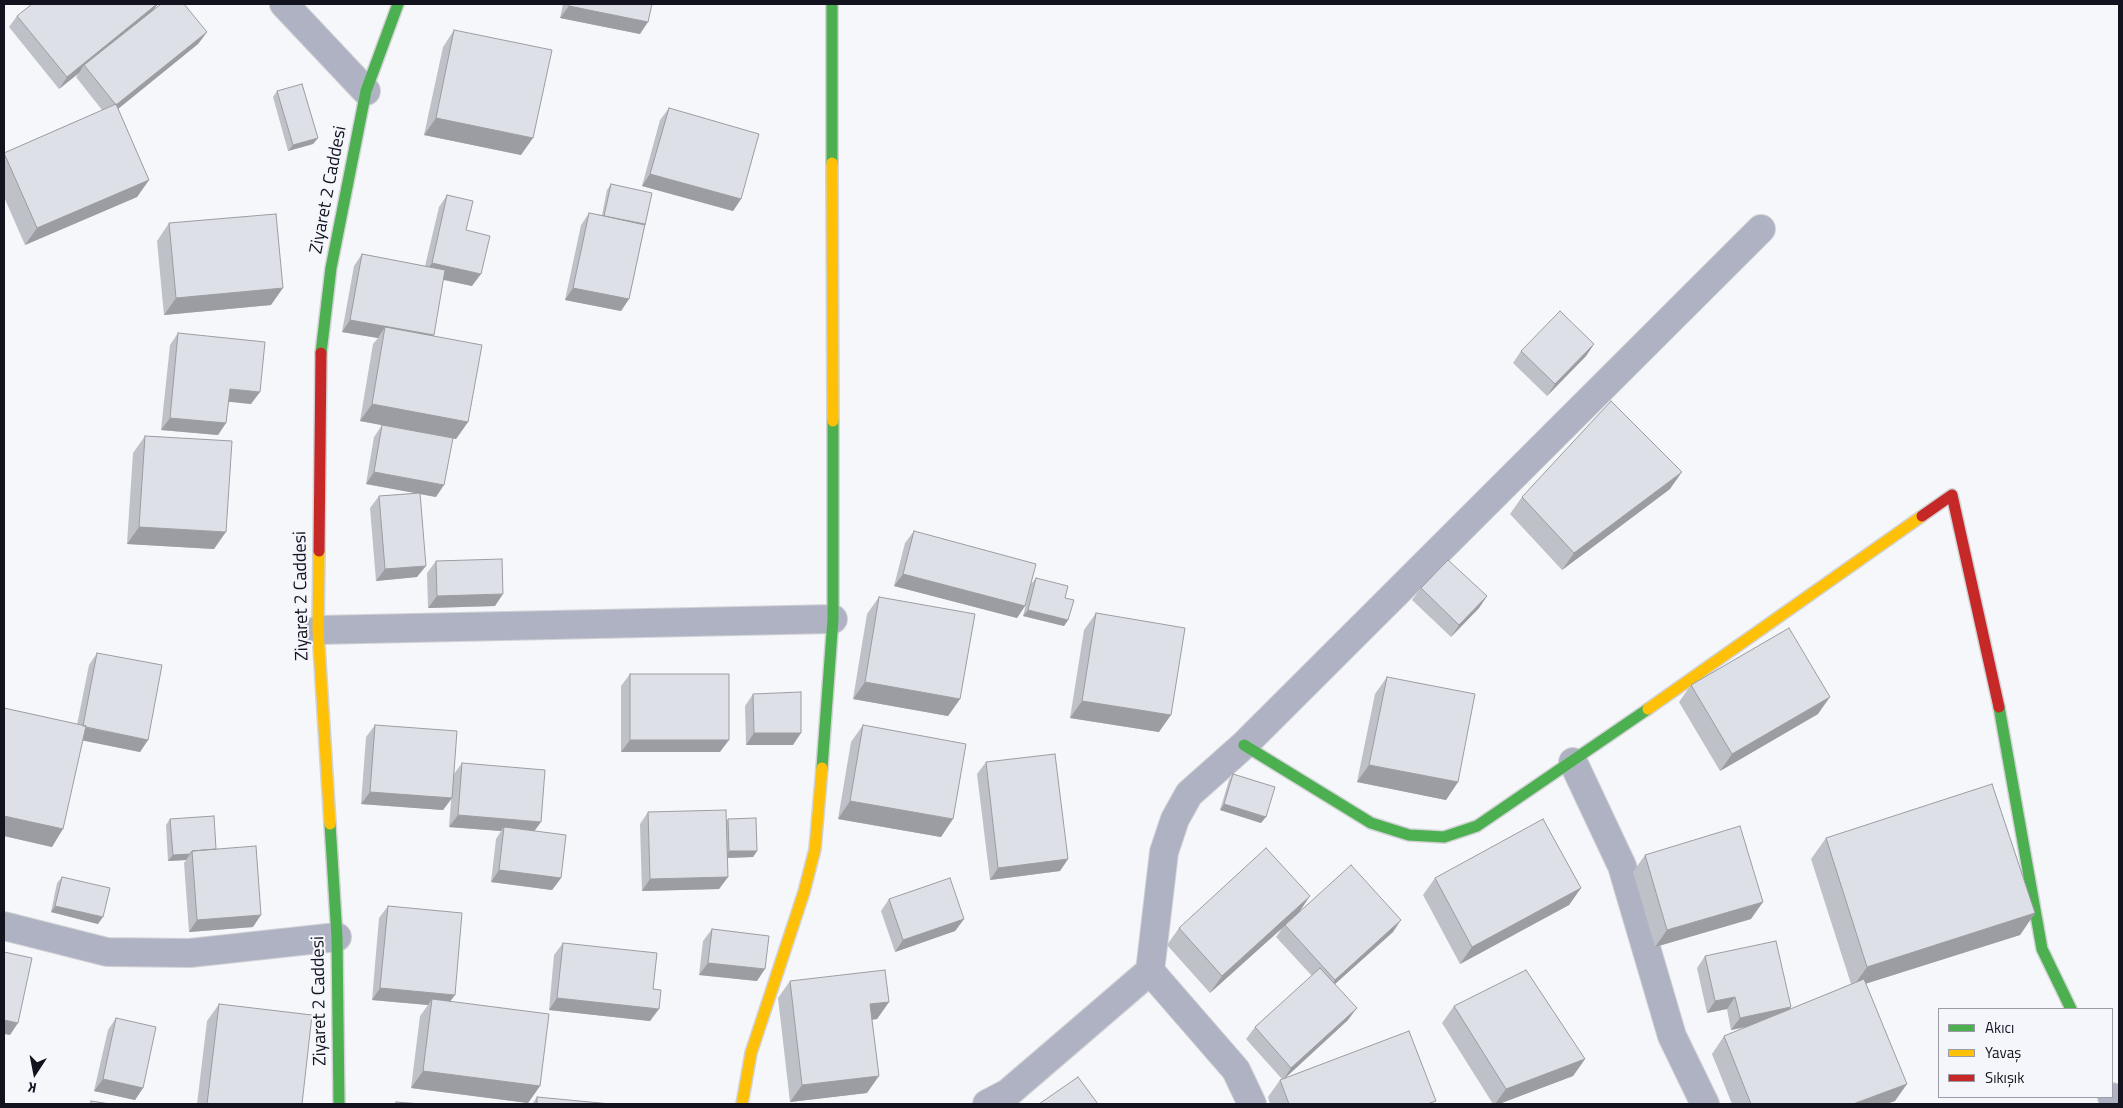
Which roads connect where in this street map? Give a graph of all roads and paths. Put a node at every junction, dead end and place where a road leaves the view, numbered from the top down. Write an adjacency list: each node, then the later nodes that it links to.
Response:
1 (284, 4): 4 (street)
2 (398, 4): 4 (street, Ziyaret 2 Caddesi)
3 (832, 4): 6 (street)
4 (366, 91): 7 (street, Ziyaret 2 Caddesi)
5 (1761, 229): 8 (street)
6 (833, 620): 7 (street); 15 (street)
7 (318, 630): 11 (street, Ziyaret 2 Caddesi)
8 (1244, 745): 9 (street); 12 (street)
9 (1573, 762): 13 (street); 18 (street)
10 (4, 926): 11 (street)
11 (337, 938): 14 (street, Ziyaret 2 Caddesi)
12 (1150, 972): 16 (street); 17 (street)
13 (2071, 1008)
14 (339, 1104)
15 (742, 1104)
16 (987, 1104)
17 (1252, 1104)
18 (1705, 1104)

